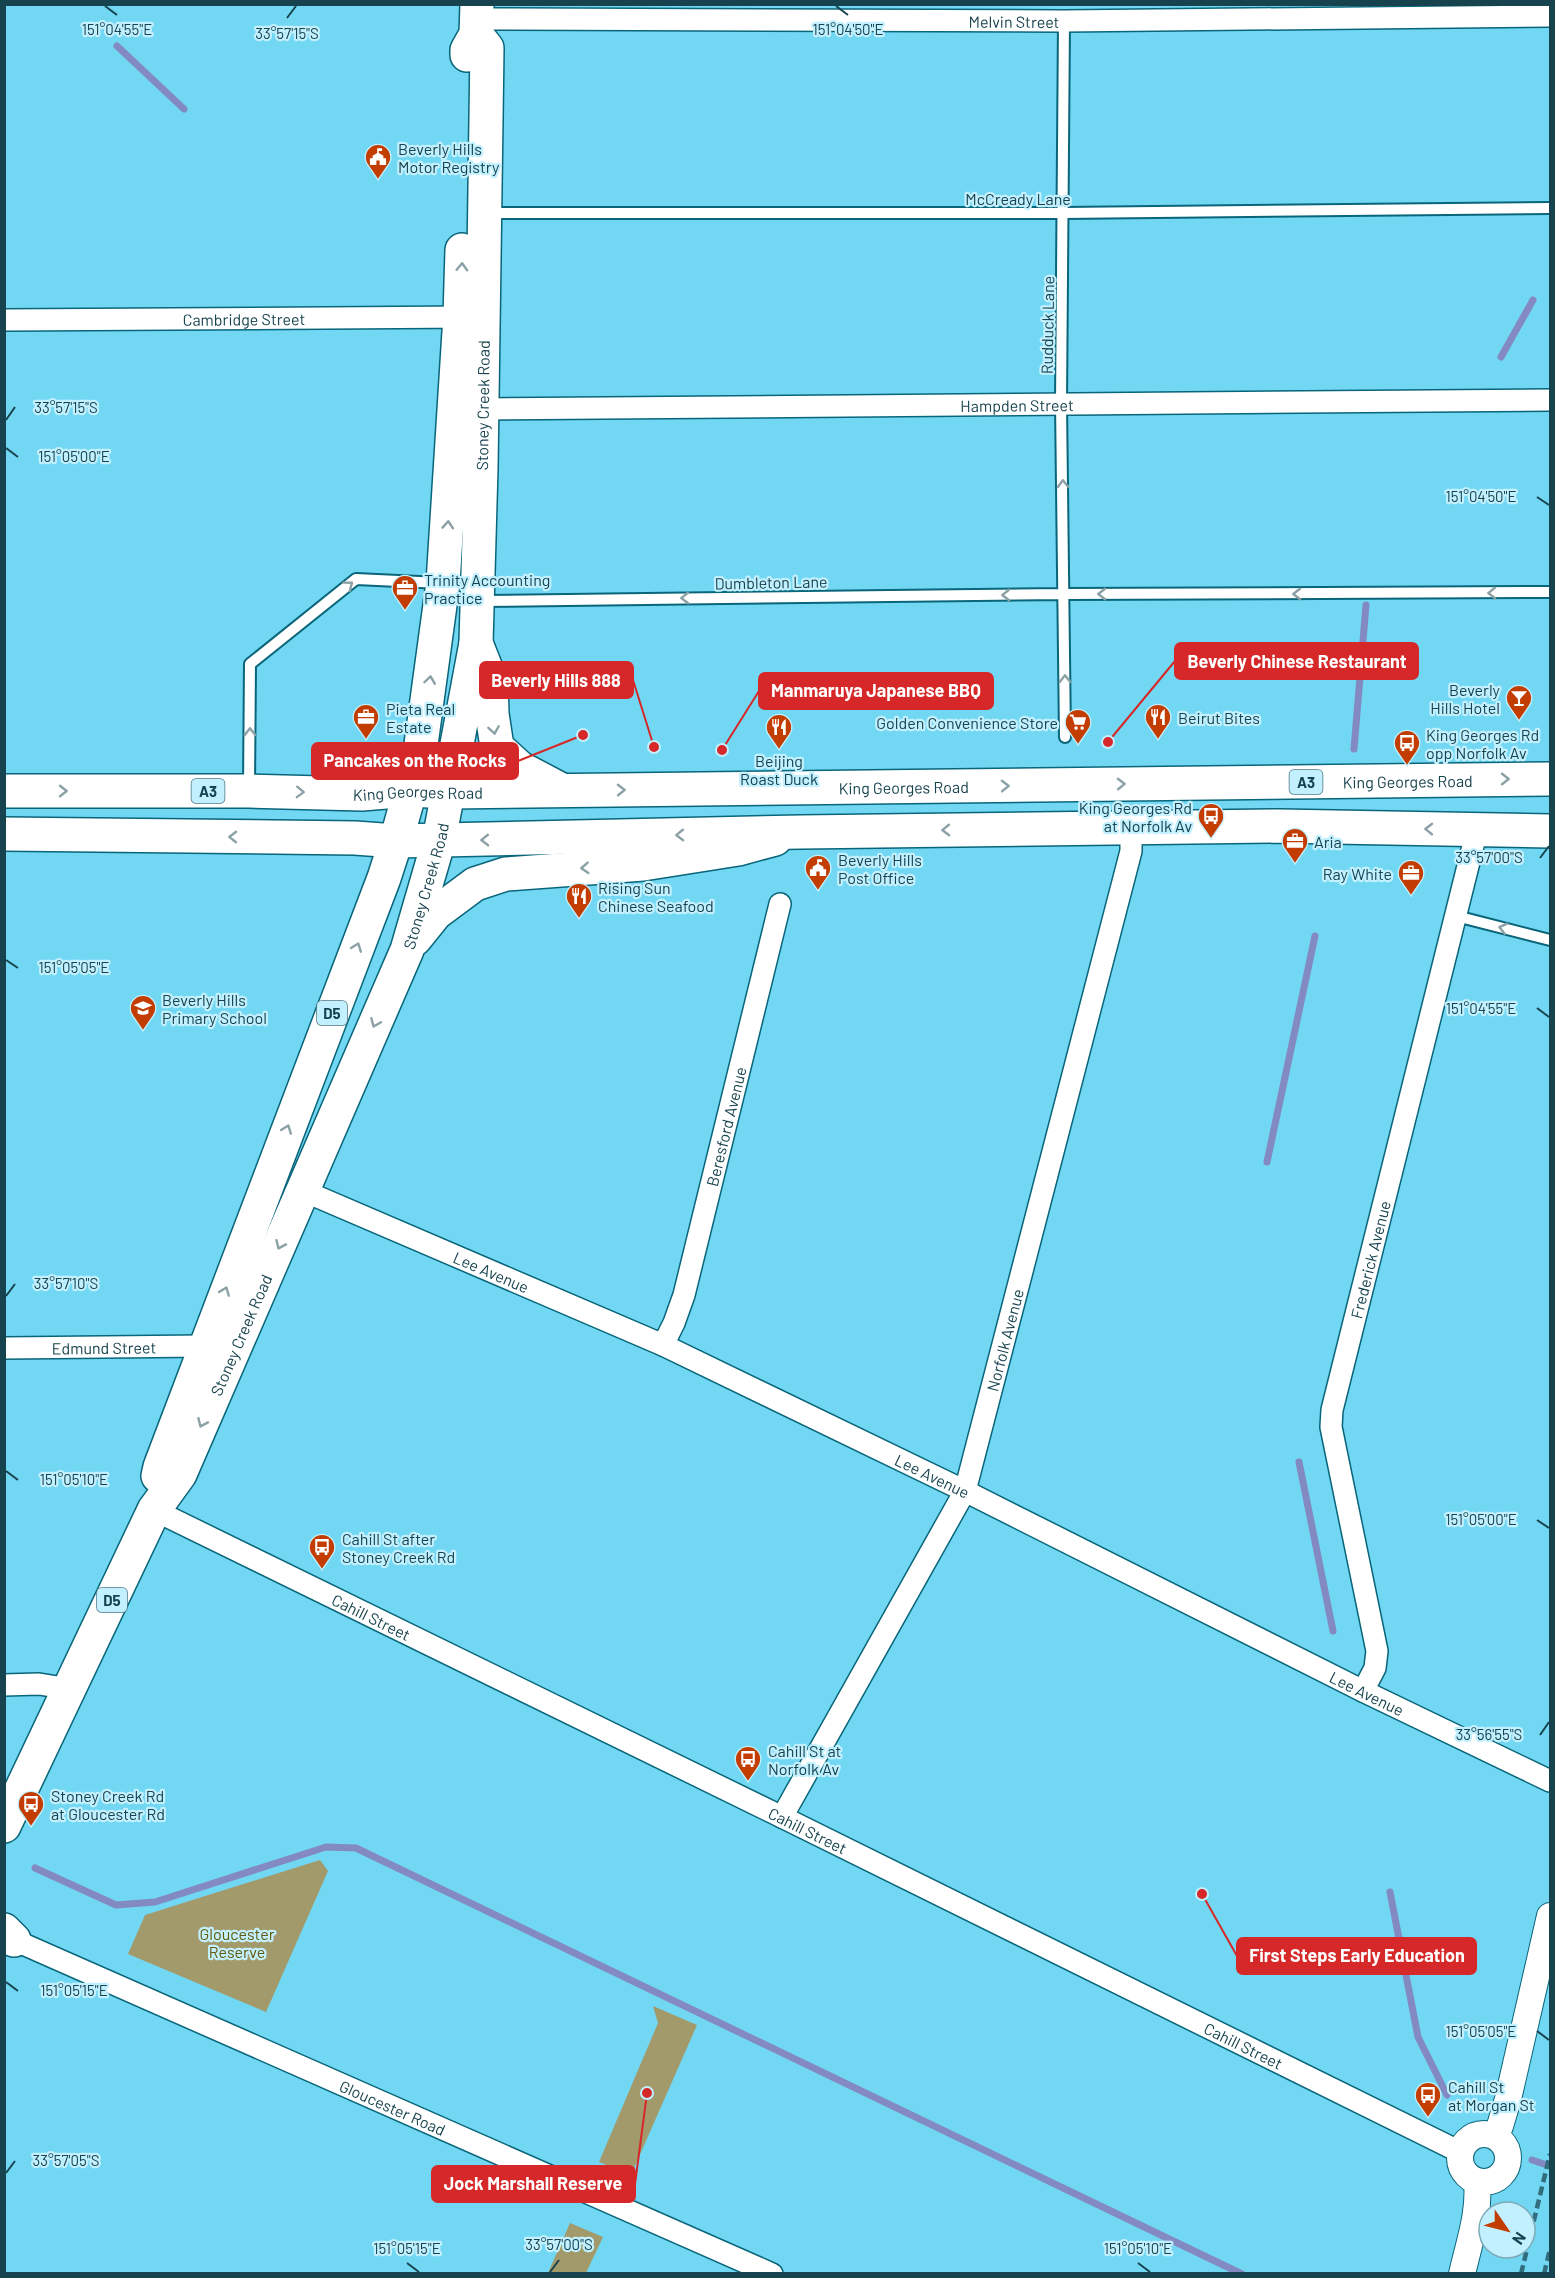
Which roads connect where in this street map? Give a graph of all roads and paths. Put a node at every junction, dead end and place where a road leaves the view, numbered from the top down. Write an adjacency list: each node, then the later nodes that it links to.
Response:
1 (1373, 10): 3 (street, Melvin Street); 4 (street, Melvin Street)
2 (797, 12): 5 (street, Melvin Street); 6 (street, Melvin Street)
3 (1186, 12): 6 (street, Melvin Street)
4 (1551, 16)
5 (476, 19): 8 (main road, Stoney Creek Road); 10 (main road, Stoney Creek Road, one-way to 5)
6 (1064, 21): 9 (lane, Rudduck Lane)
7 (1551, 208): 9 (lane, McCready Lane)
8 (486, 213): 9 (lane, McCready Lane); 10 (main road, Stoney Creek Road)
9 (1063, 213): 13 (lane, Rudduck Lane)
10 (472, 317): 11 (street, Cambridge Street); 14 (main road, Stoney Creek Road); 15 (main road, Stoney Creek Road, one-way to 10)
11 (4, 320)
12 (1551, 400): 13 (street, Hampden Street)
13 (1061, 403): 14 (street, Hampden Street); 17 (lane, Rudduck Lane, one-way to 13)
14 (483, 409): 18 (main road, Stoney Creek Road)
15 (443, 583): 22 (main road, Stoney Creek Road, one-way to 15); 25 (lane, one-way to 15)
16 (1551, 592): 17 (lane, Dumbleton Lane, one-way to 17)
17 (1064, 594): 18 (lane, Dumbleton Lane, one-way to 18); 20 (lane, Rudduck Lane, one-way to 17)
18 (477, 601): 19 (main road, Stoney Creek Road)
19 (476, 643): 23 (main road, one-way to 23); 26 (main road, Stoney Creek Road)
20 (1065, 737)
21 (1551, 779): 23 (main road, King Georges Road / A3, one-way to 21)
22 (410, 790): 25 (main road, King Georges Road / A3, one-way to 22); 26 (main road, King Georges Road / A3); 33 (main road, Stoney Creek Road)
23 (562, 790): 26 (main road, King Georges Road / A3)
24 (4, 791): 25 (main road, King Georges Road / A3, one-way to 25)
25 (249, 791)
26 (448, 792): 32 (main road, Stoney Creek Road)
27 (1131, 828): 28 (main road, one-way to 27); 30 (main road, one-way to 30); 42 (street, Norfolk Avenue)
28 (1477, 830): 29 (main road); 35 (street, Frederick Avenue)
29 (1551, 831)
30 (801, 832): 32 (main road, one-way to 32); 37 (main road, one-way to 37)
31 (4, 834): 33 (main road, one-way to 31)
32 (439, 840): 33 (main road); 37 (main road, Stoney Creek Road / D5)
33 (396, 841): 40 (main road, Stoney Creek Road / D5, one-way to 33)
34 (780, 904): 39 (street, Beresford Avenue)
35 (1456, 916): 36 (lane, one-way to 35); 46 (street, Frederick Avenue)
36 (1551, 940)
37 (407, 950): 38 (main road, Stoney Creek Road / D5, one-way to 38)
38 (304, 1191): 39 (street, Lee Avenue); 43 (main road, Stoney Creek Road / D5, one-way to 43)
39 (663, 1345): 42 (street, Lee Avenue)
40 (204, 1346): 41 (street, Edmund Street); 43 (main road, Stoney Creek Road / D5)
41 (4, 1347)
42 (965, 1491): 46 (street, Lee Avenue); 48 (street, Norfolk Avenue)
43 (154, 1510): 45 (main road, Stoney Creek Road / D5); 48 (street, Cahill Street)
44 (4, 1684): 45 (street)
45 (70, 1689): 49 (main road, Stoney Creek Road / D5)
46 (1363, 1691): 47 (street, Lee Avenue)
47 (1551, 1781)
48 (782, 1817): 53 (street, Cahill Street)
49 (4, 1826)
50 (1551, 1916): 52 (street)
51 (8, 1937): 55 (street, Gloucester Road)
52 (1494, 2136): 53 (street); 54 (street)
53 (1460, 2152): 54 (street)
54 (1477, 2182): 56 (street)
55 (772, 2274)
56 (1462, 2274)

